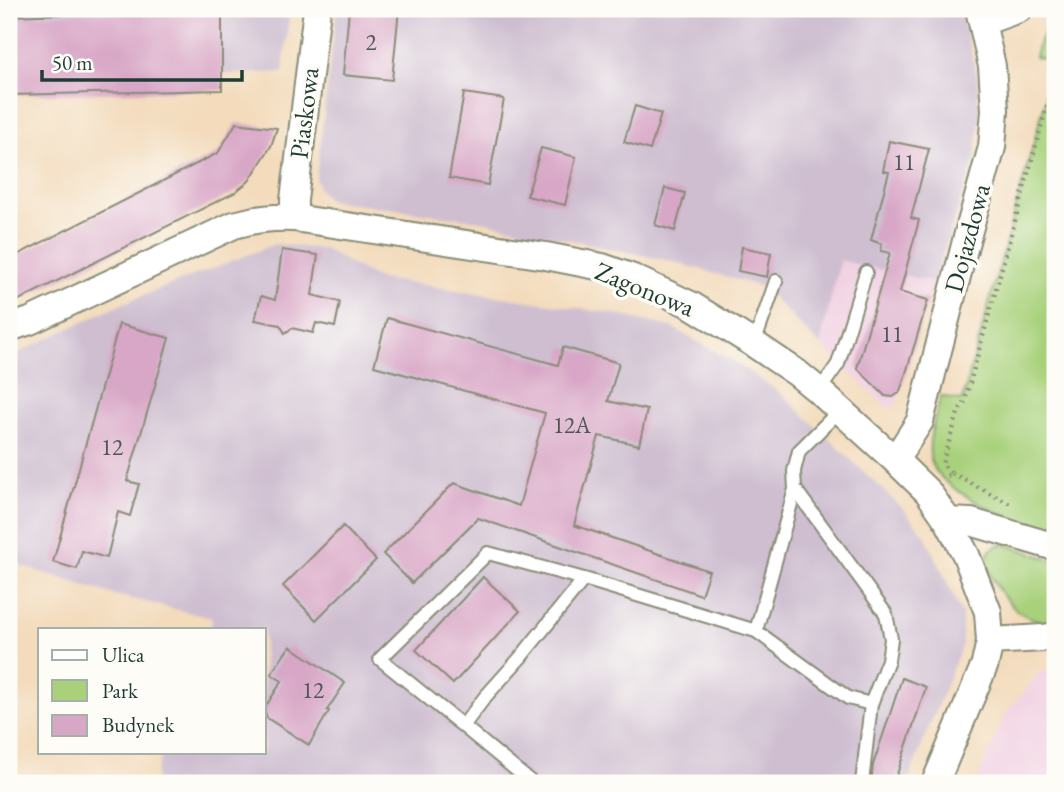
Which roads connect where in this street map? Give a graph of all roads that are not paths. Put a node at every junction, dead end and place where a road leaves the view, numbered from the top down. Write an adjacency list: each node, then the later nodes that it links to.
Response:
1 (317, 9): 4 (street, Piaskowa)
2 (1019, 9): 3 (street)
3 (981, 15): 11 (street, Dojazdowa)
4 (294, 218): 7 (street, Zagonowa); 8 (street, Zagonowa)
5 (866, 272): 9 (lane)
6 (776, 281): 8 (lane)
7 (9, 328)
8 (754, 344): 9 (street, Zagonowa)
9 (819, 391): 10 (street, Zagonowa)
10 (839, 410): 11 (street, Zagonowa); 12 (lane)
11 (895, 460): 13 (street, Zagonowa)
12 (795, 489): 16 (lane); 19 (lane)
13 (948, 521): 14 (street); 18 (street, Zagonowa)
14 (1055, 547)
15 (584, 579): 16 (lane); 20 (lane); 20 (lane)
16 (756, 631): 19 (lane)
17 (1055, 636): 18 (street)
18 (989, 641): 23 (street, Zagonowa)
19 (871, 704): 22 (lane)
20 (463, 726): 21 (lane)
21 (532, 783)
22 (862, 783)
23 (935, 783)

